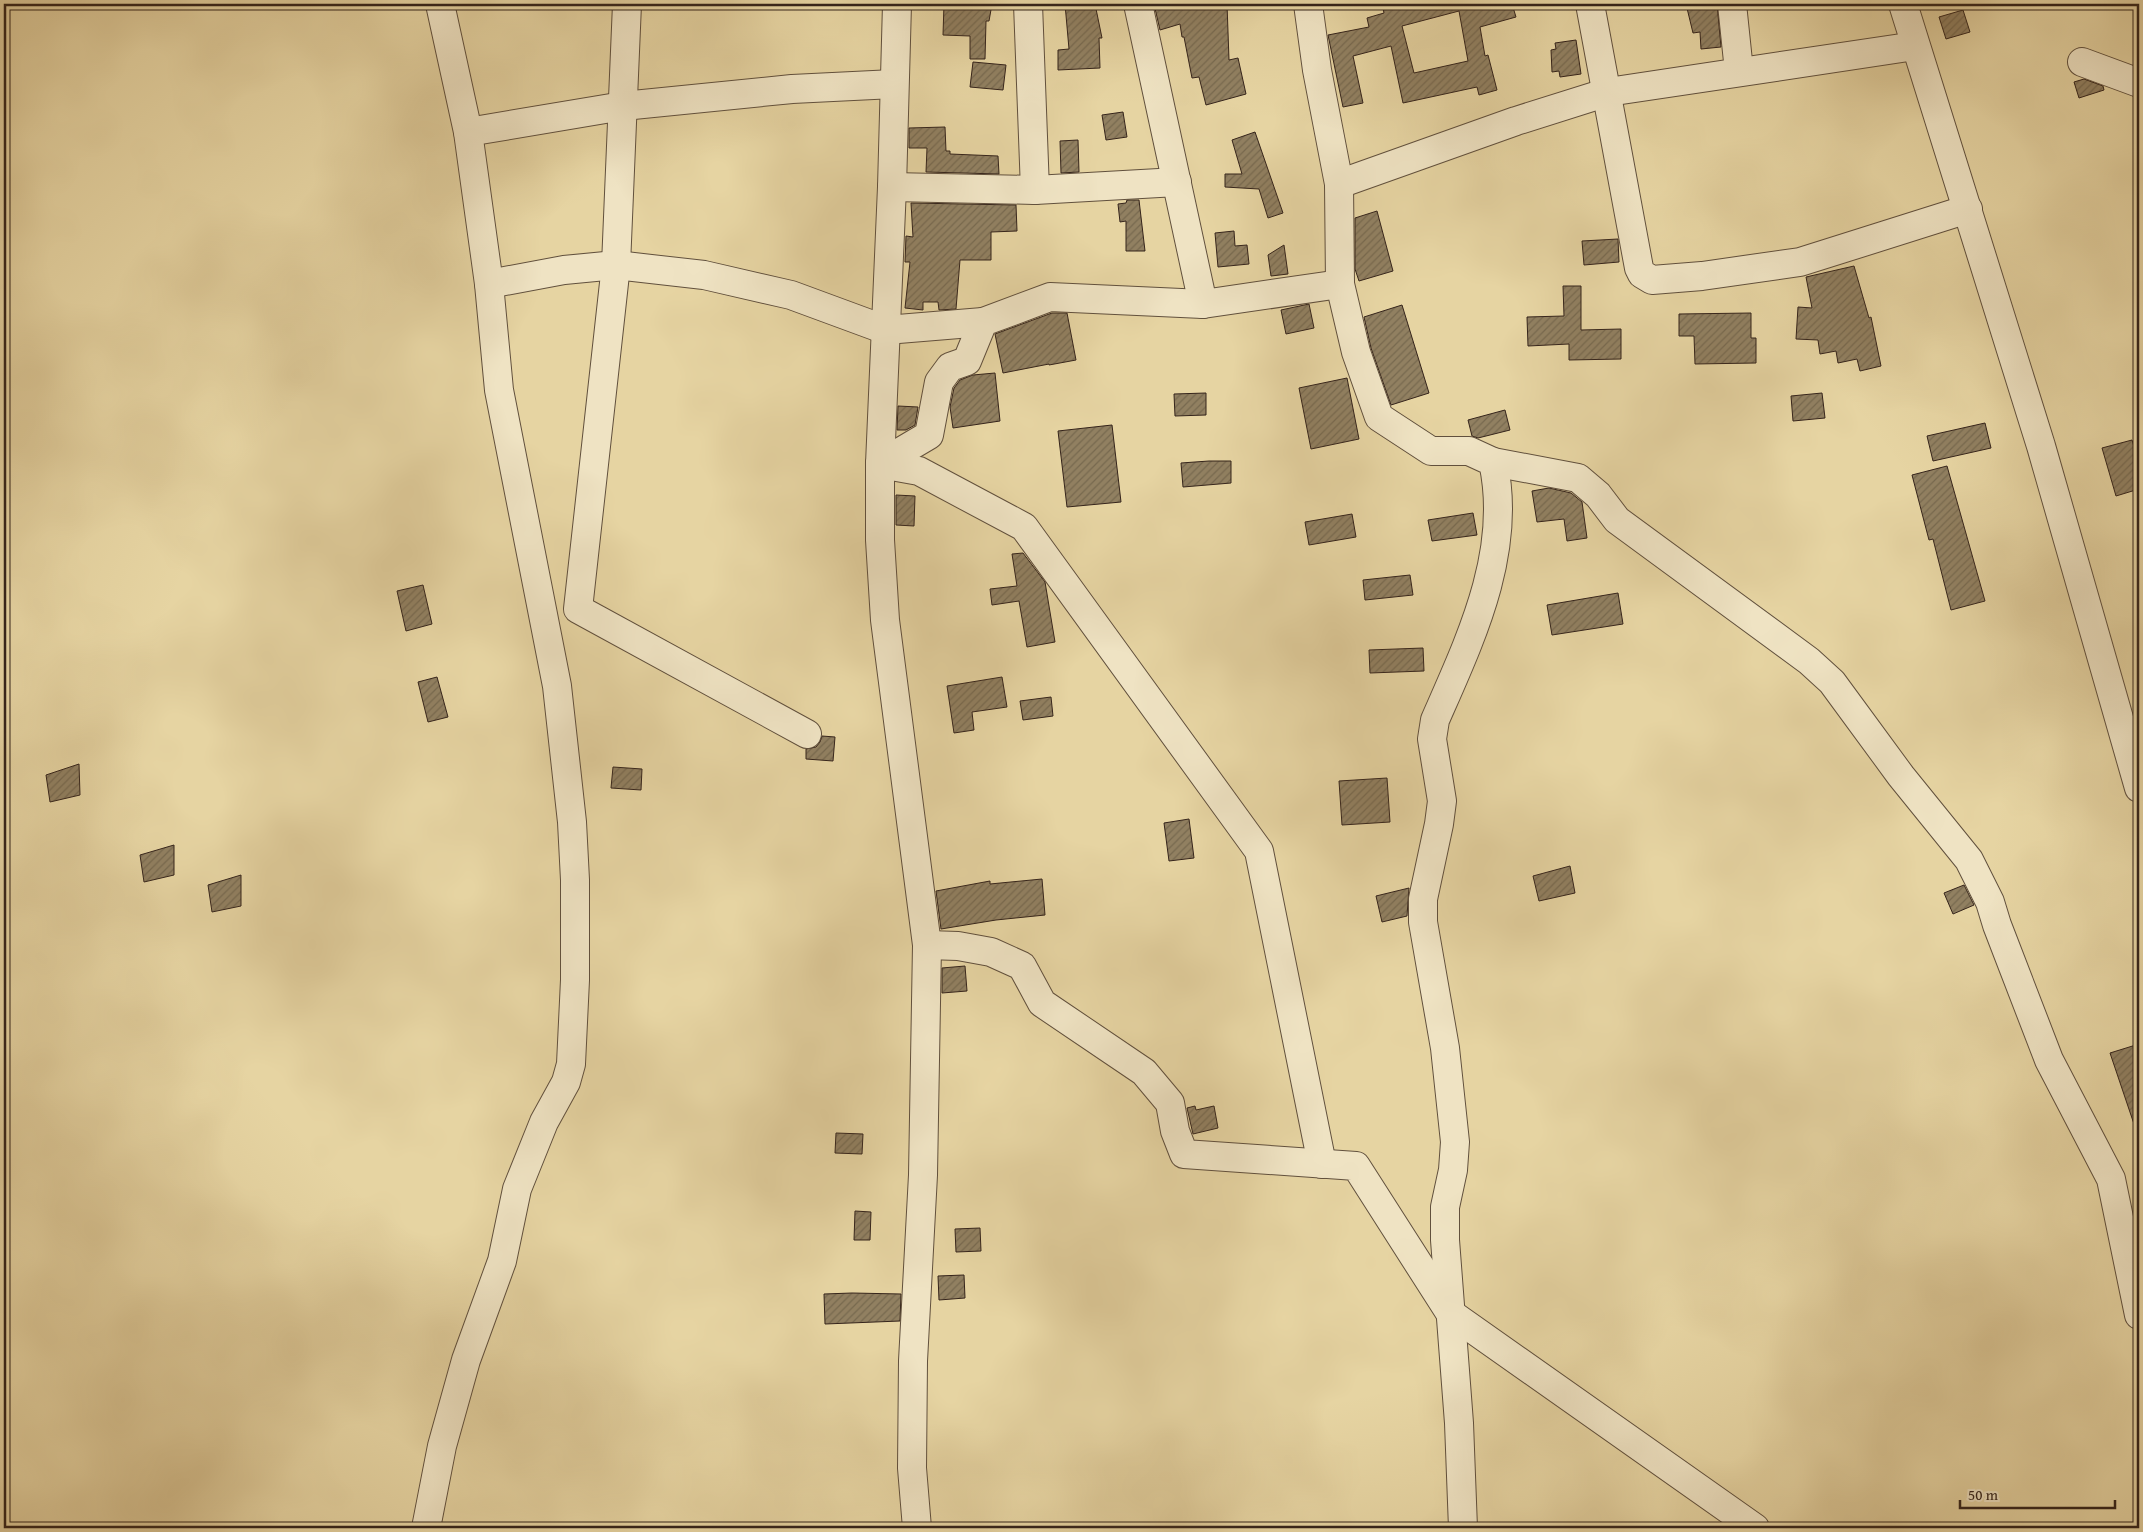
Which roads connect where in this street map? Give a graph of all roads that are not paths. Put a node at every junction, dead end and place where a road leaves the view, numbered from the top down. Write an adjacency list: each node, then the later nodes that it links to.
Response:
1 (440, 4): 17 (street)
2 (627, 4): 16 (street)
3 (897, 4): 14 (street)
4 (1028, 4): 21 (street)
5 (1138, 4): 18 (street)
6 (1308, 4): 19 (street)
7 (1590, 4): 15 (street)
8 (1732, 4): 12 (street)
9 (1903, 4): 10 (street)
10 (1915, 46): 12 (street); 22 (street)
11 (2082, 62): 13 (street)
12 (1740, 72): 15 (street)
13 (2139, 82)
14 (894, 84): 16 (street); 20 (street)
15 (1608, 92): 19 (street); 22 (street)
16 (622, 106): 17 (street); 23 (street)
17 (468, 132): 24 (street)
18 (1177, 182): 21 (street); 26 (street)
19 (1339, 184): 25 (street)
20 (892, 187): 21 (street); 28 (street)
21 (1035, 190)
22 (1968, 209): 32 (street)
23 (616, 265): 24 (street); 28 (street); 31 (street)
24 (488, 284): 37 (street)
25 (1340, 284): 26 (street); 29 (street)
26 (1203, 304): 27 (street)
27 (984, 322): 28 (street); 30 (street)
28 (886, 330): 30 (street)
29 (1494, 462): 35 (street); 36 (street)
30 (880, 464): 33 (street); 34 (street)
31 (807, 734)
32 (2139, 788)
33 (927, 945): 34 (street); 38 (street)
34 (1322, 1164): 35 (street)
35 (1450, 1313): 39 (street); 40 (street)
36 (2139, 1315)
37 (426, 1528)
38 (917, 1528)
39 (1463, 1528)
40 (1756, 1528)

